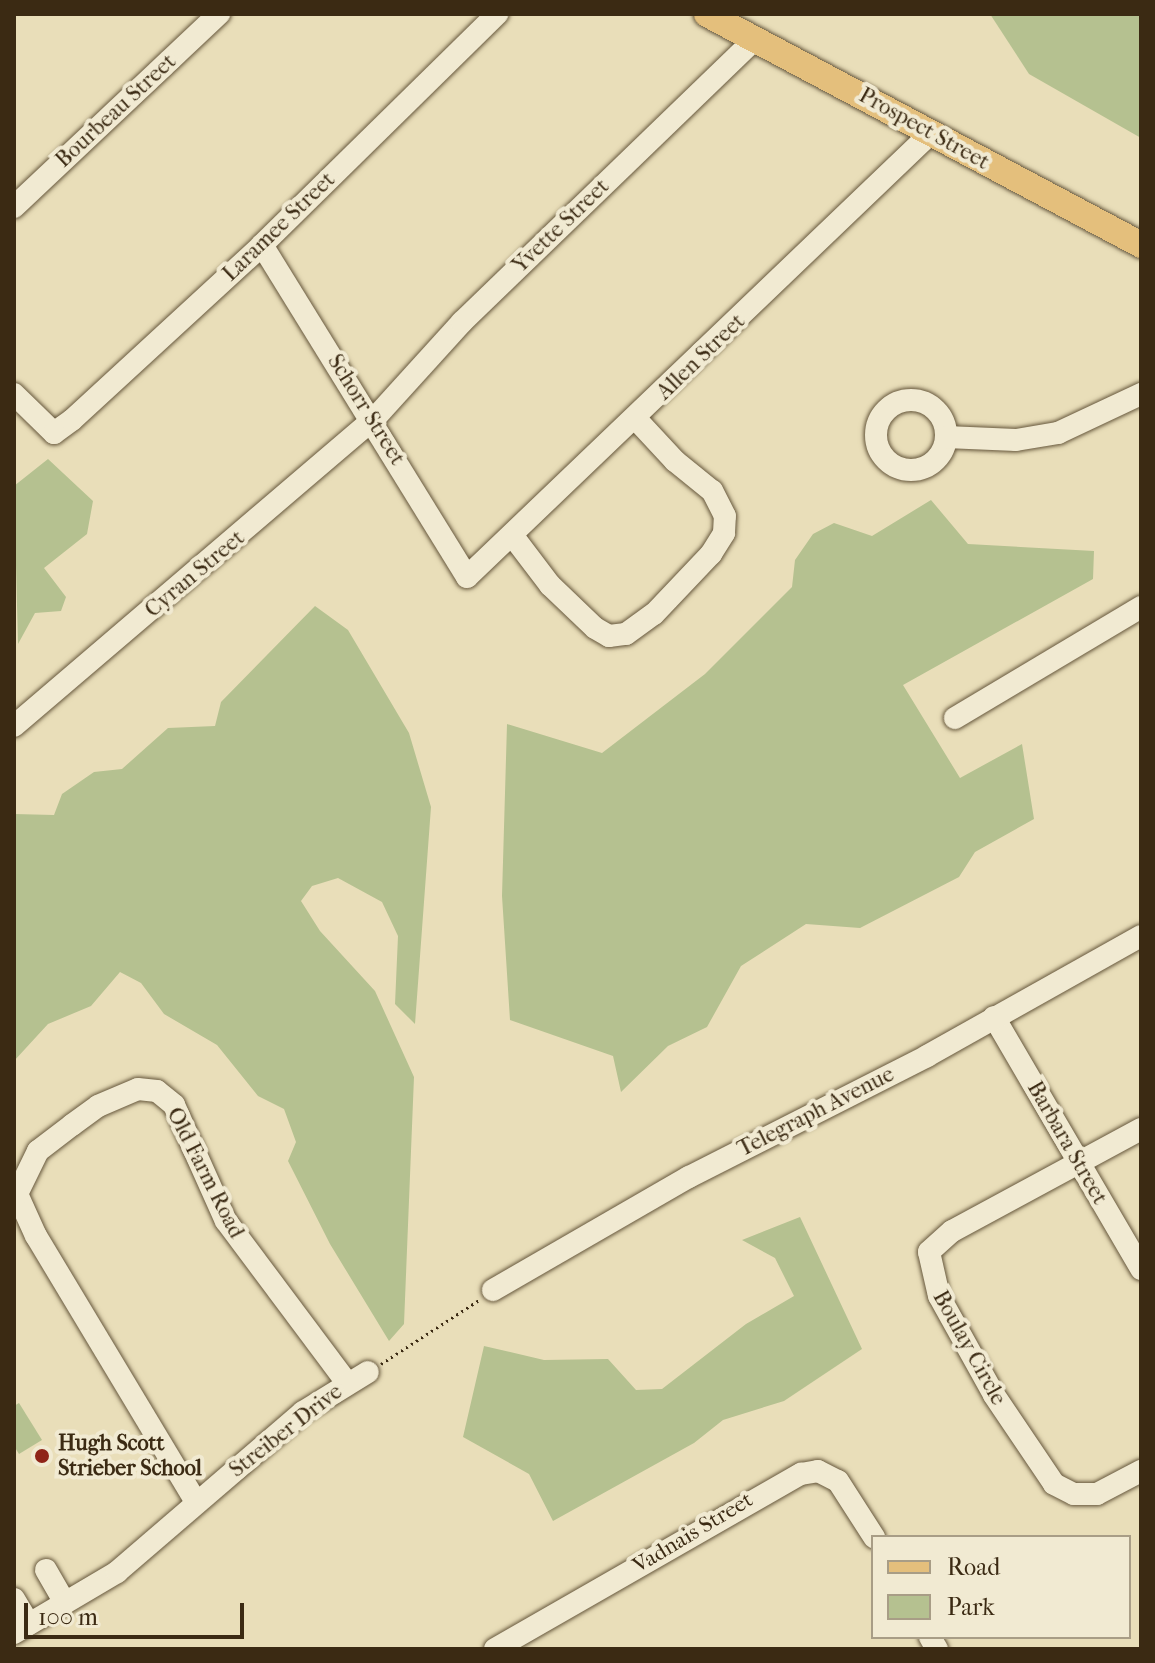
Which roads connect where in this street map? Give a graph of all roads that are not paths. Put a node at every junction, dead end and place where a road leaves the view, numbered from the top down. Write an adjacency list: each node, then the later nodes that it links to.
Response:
1 (219, 14): 6 (street, Bourbeau Street)
2 (497, 14): 7 (street, Laramee Street)
3 (707, 14): 4 (main road, Prospect Street)
4 (755, 39): 5 (main road, Prospect Street); 11 (street, Yvette Street)
5 (931, 133): 8 (main road, Prospect Street); 12 (street, Allen Street)
6 (14, 207)
7 (262, 245): 9 (street, Laramee Street); 11 (street, Schorr Street)
8 (1141, 245)
9 (14, 394)
10 (1141, 394): 13 (street)
11 (374, 419): 15 (street, Schorr Street); 18 (street, Cyran Street)
12 (636, 419): 14 (street, Allen Street); 14 (street)
13 (946, 437)
14 (512, 535): 15 (street, Allen Street)
15 (467, 577)
16 (1141, 607): 17 (street)
17 (955, 718)
18 (14, 726)
19 (1141, 936): 20 (street, Telegraph Avenue)
20 (994, 1017): 22 (street, Barbara Street); 24 (street, Telegraph Avenue)
21 (1141, 1129): 22 (street, Boulay Circle)
22 (1078, 1163): 23 (street, Barbara Street); 27 (street, Boulay Circle)
23 (1141, 1269)
24 (493, 1290)
25 (368, 1372): 26 (street, Streiber Drive)
26 (347, 1383): 28 (street, Streiber Drive); 28 (street, Old Farm Road)
27 (1141, 1471)
28 (196, 1502): 32 (street, Streiber Drive)
29 (873, 1535): 34 (street, Vadnais Street)
30 (46, 1570): 32 (street)
31 (14, 1599): 33 (street)
32 (65, 1603): 33 (street, Streiber Drive)
33 (21, 1629)
34 (495, 1649)

